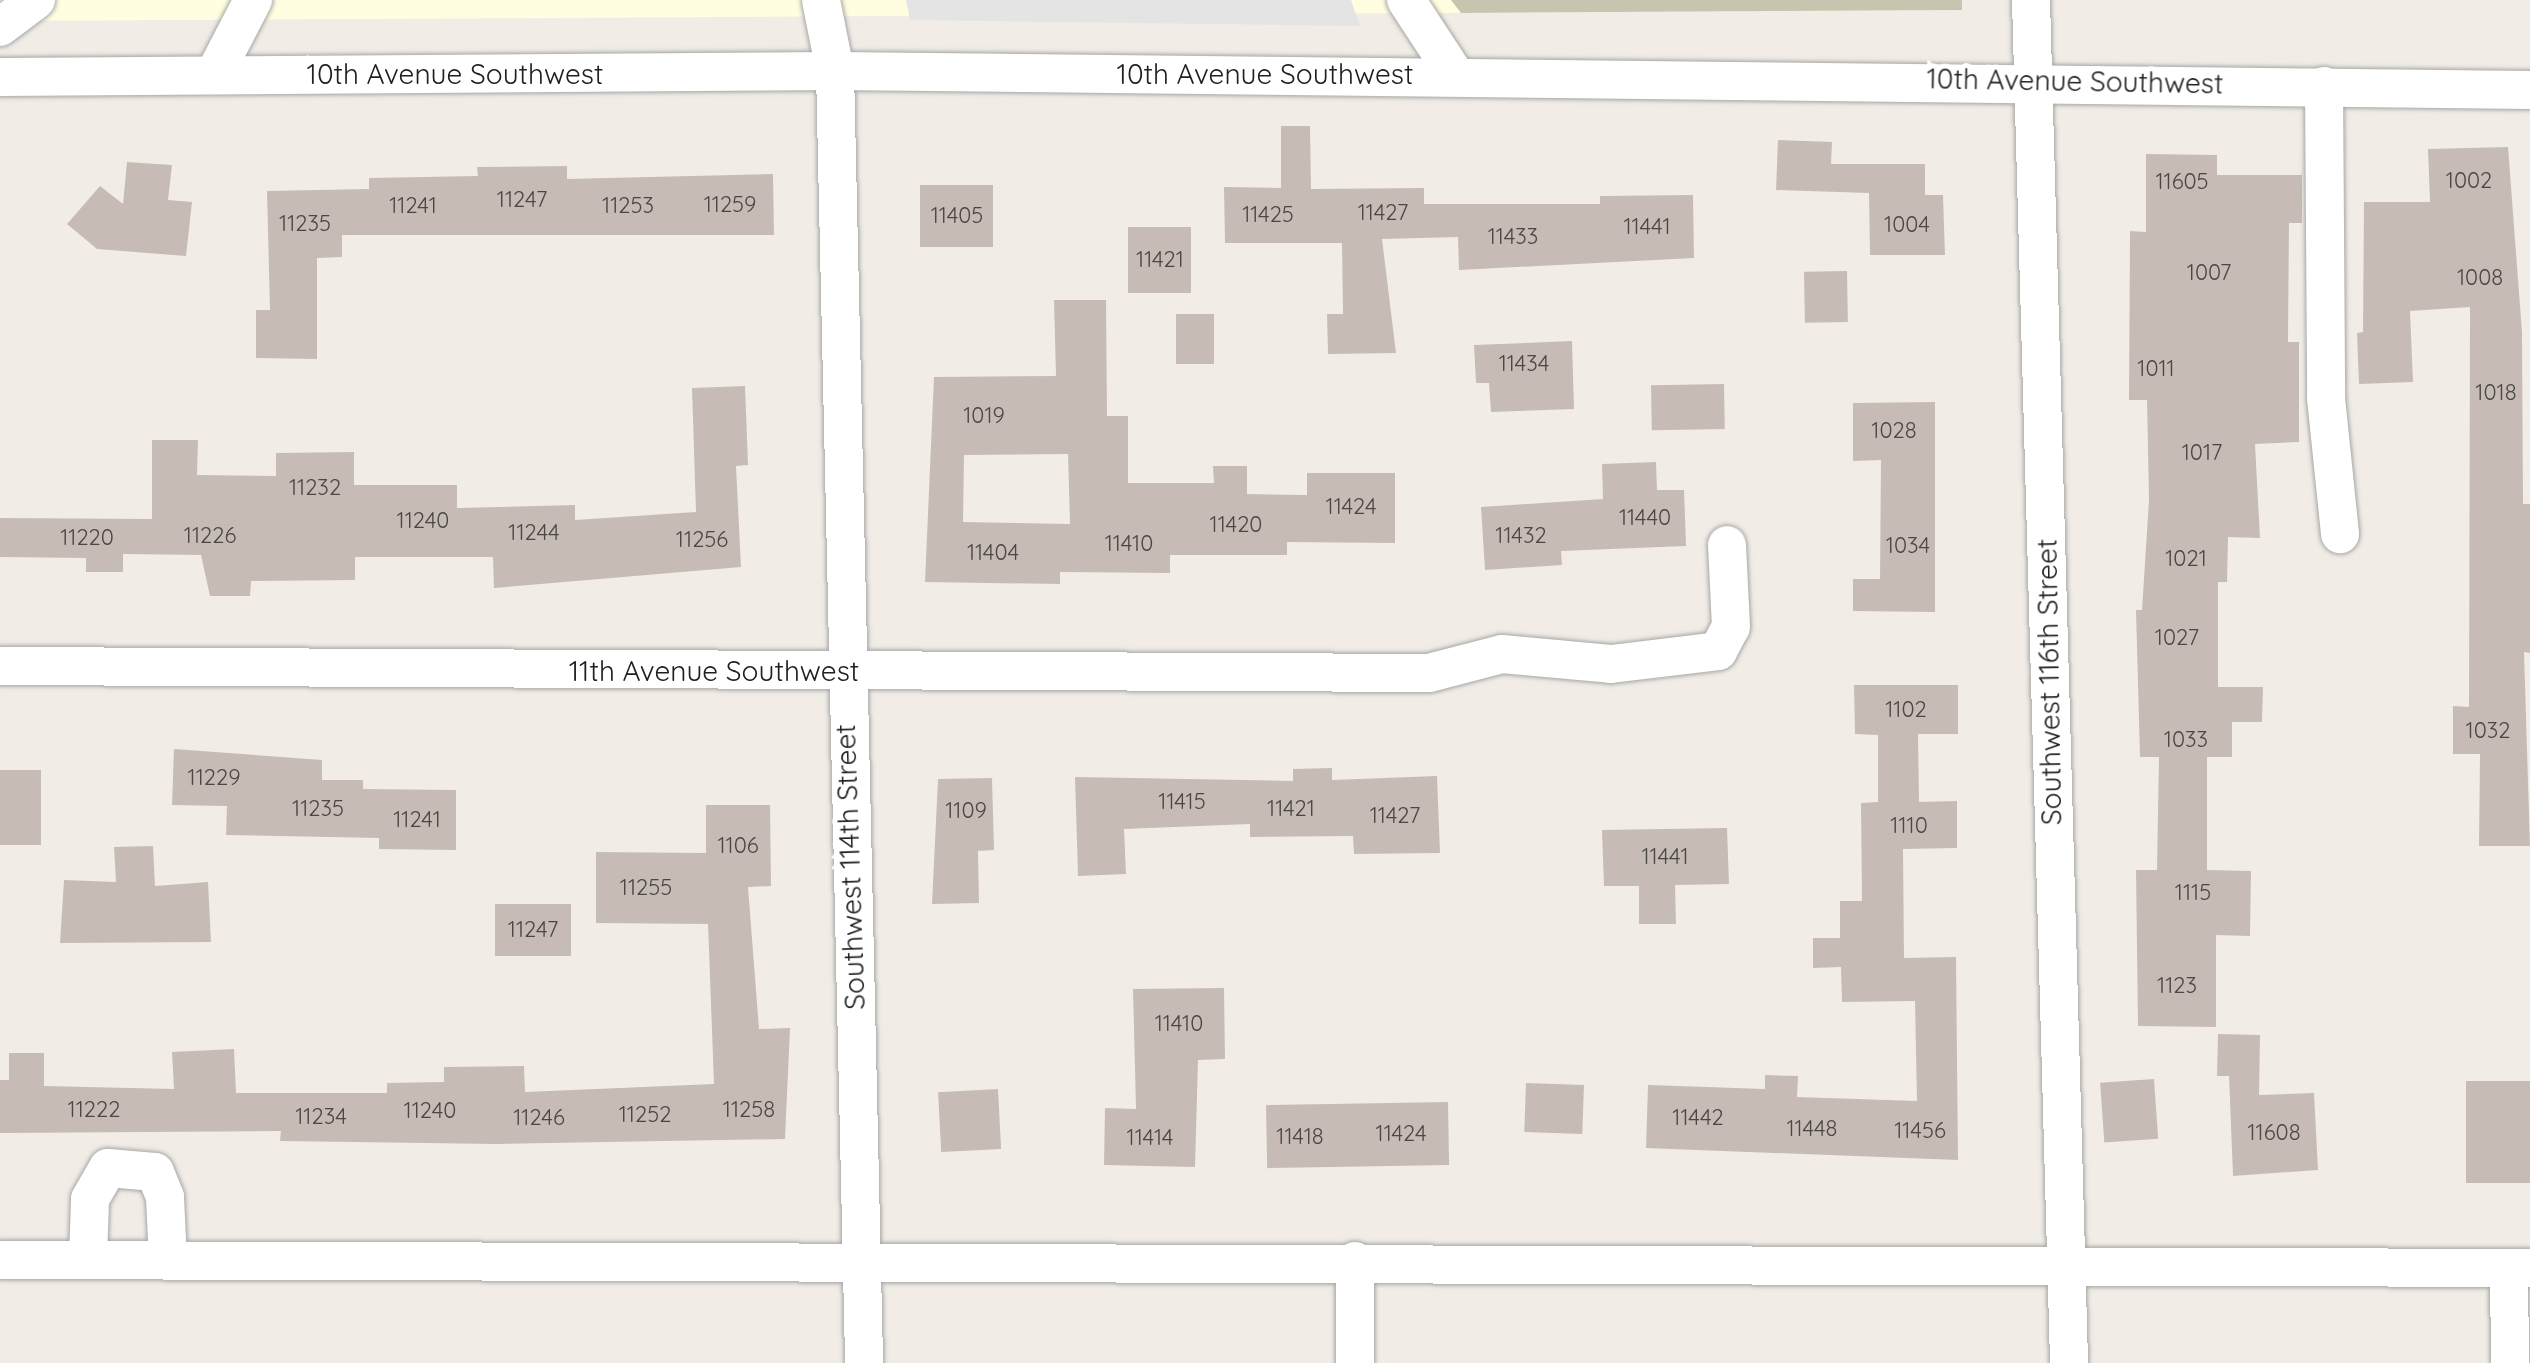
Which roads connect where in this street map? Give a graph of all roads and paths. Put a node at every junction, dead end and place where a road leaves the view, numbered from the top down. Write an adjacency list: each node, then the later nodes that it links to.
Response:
1 (36, 0): 6 (street)
2 (253, 0): 8 (street)
3 (1406, 0): 9 (street)
4 (2032, 0): 11 (street, Southwest 116th Street)
5 (833, 10): 7 (street, Southwest 114th Street)
6 (0, 27)
7 (835, 71): 8 (street, 10th Avenue Southwest); 9 (street, 10th Avenue Southwest); 17 (street, Southwest 114th Street)
8 (214, 76): 10 (street, 10th Avenue Southwest)
9 (1455, 76): 11 (street, 10th Avenue Southwest)
10 (0, 77)
11 (2034, 80): 12 (street, 10th Avenue Southwest); 23 (street, Southwest 116th Street)
12 (2324, 86): 13 (street, 10th Avenue Southwest); 14 (street)
13 (2530, 90)
14 (2340, 534)
15 (1727, 545): 17 (street, 11th Avenue Southwest)
16 (0, 666): 17 (street, 11th Avenue Southwest)
17 (844, 672): 18 (street, Southwest 114th Street)
18 (862, 1258): 21 (street); 22 (street); 25 (street, Southwest 114th Street)
19 (0, 1260): 20 (street)
20 (88, 1260): 21 (street); 21 (street)
21 (168, 1260)
22 (1355, 1260): 23 (street); 26 (street)
23 (2066, 1266): 24 (street); 27 (street, Southwest 116th Street)
24 (2519, 1268): 28 (street)
25 (864, 1363)
26 (1355, 1363)
27 (2069, 1363)
28 (2510, 1363)

